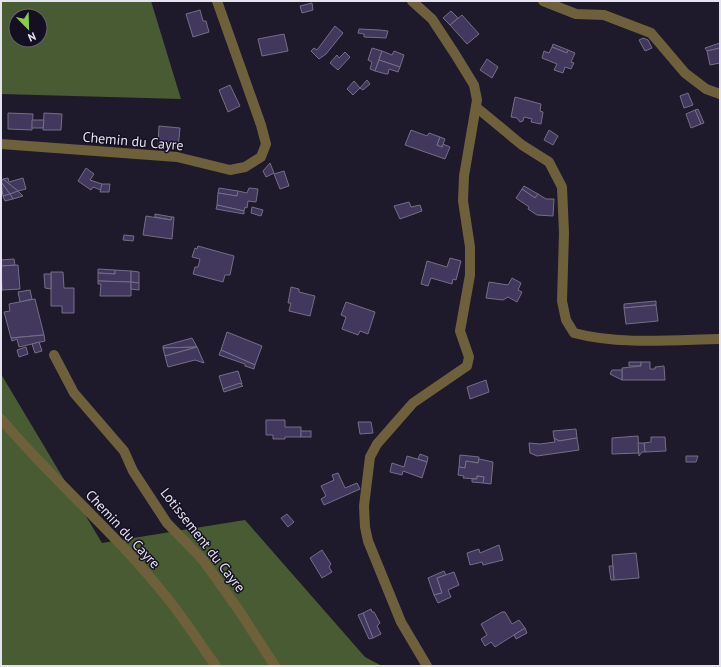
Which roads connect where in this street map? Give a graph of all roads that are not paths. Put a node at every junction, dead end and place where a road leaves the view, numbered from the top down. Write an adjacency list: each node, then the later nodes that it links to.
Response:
1 (217, 1): 6 (street, Chemin du Cayre)
2 (412, 1): 5 (street)
3 (543, 1): 4 (street)
4 (720, 94)
5 (476, 107): 7 (street); 12 (street)
6 (1, 144)
7 (720, 339)
8 (54, 355): 11 (street, Lotissement du Cayre)
9 (1, 418): 10 (street, Chemin du Cayre)
10 (216, 666)
11 (275, 666)
12 (427, 666)

